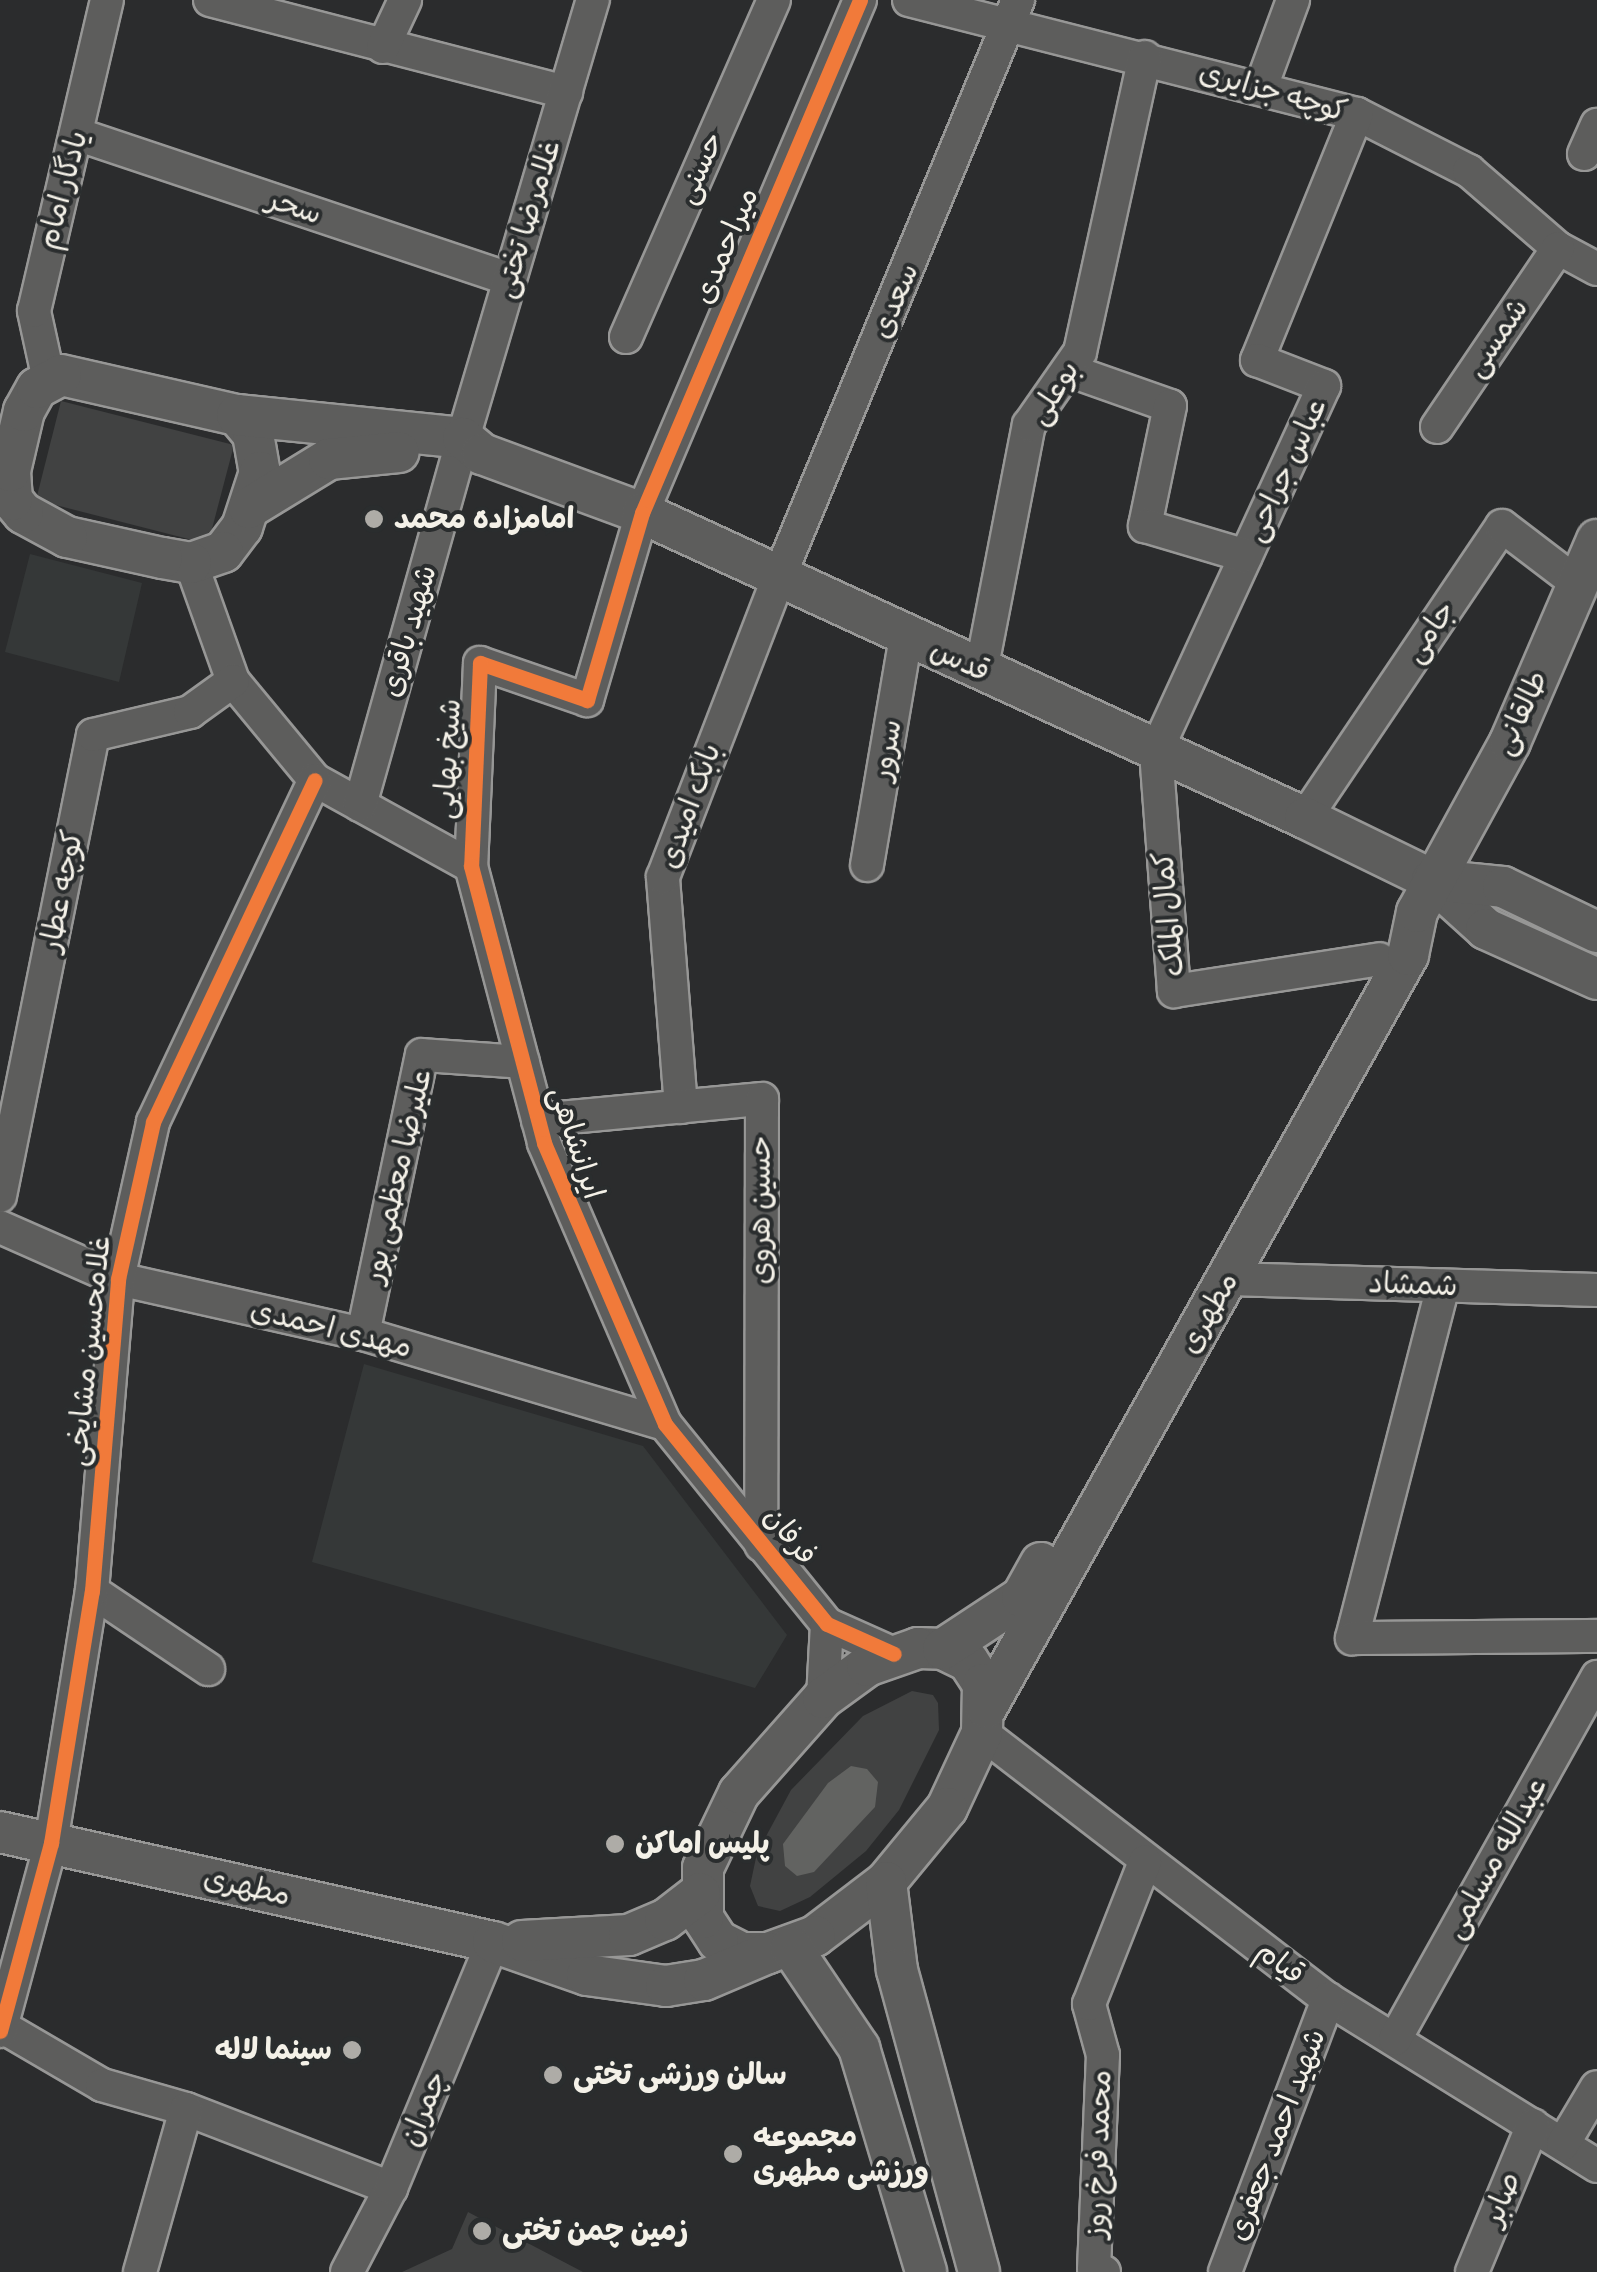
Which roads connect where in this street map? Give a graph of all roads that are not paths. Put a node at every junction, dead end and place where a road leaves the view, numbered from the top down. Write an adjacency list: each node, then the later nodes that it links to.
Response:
1 (107, 0): 15 (street, یادگار امام)
2 (210, 0): 10 (street)
3 (405, 0): 10 (street)
4 (593, 0): 13 (street, غلامرضا تختی)
5 (774, 0): 19 (street, حسنی)
6 (860, 0): 27 (street, میراحمدی)
7 (909, 0): 9 (street, کوچه جزایری)
8 (1293, 0): 12 (street)
9 (1014, 12): 11 (street, کوچه جزایری); 31 (street, سعدی)
10 (384, 48): 13 (street)
11 (1145, 58): 12 (street, کوچه جزایری); 20 (street, بوعلی)
12 (1262, 88): 14 (street, کوچه جزایری)
13 (566, 92): 18 (street, غلامرضا تختی)
14 (1356, 114): 16 (street, کوچه جزایری); 29 (street, عباس جراحی)
15 (79, 136): 18 (street, سحر); 21 (street, یادگار امام)
16 (1558, 248): 17 (street, کوچه جزایری); 23 (street, شمسی)
17 (1597, 270)
18 (510, 280): 24 (street, غلامرضا تختی)
19 (626, 336)
20 (1068, 370): 29 (street); 34 (street, بوعلی)
21 (29, 385): 22 (main road); 25 (main road)
22 (238, 415): 24 (main road, قدس); 26 (main road)
23 (1437, 428)
24 (468, 449): 26 (main road, قدس); 27 (main road, قدس); 38 (street, شهید باقری)
25 (6, 484): 30 (main road)
26 (250, 508): 30 (main road)
27 (642, 513): 31 (main road, قدس); 41 (street, شیخ بهایی)
28 (1597, 540): 32 (main road, طالقانی)
29 (1246, 556): 36 (street, عباس جراحی)
30 (191, 563): 35 (street)
31 (779, 577): 33 (main road, قدس); 47 (street, بابک امیدی)
32 (1578, 584): 39 (street, جامی); 42 (main road, طالقانی)
33 (906, 636): 34 (main road, قدس); 40 (street, سرور)
34 (981, 670): 36 (main road, قدس)
35 (233, 681): 37 (street); 49 (street, کوچه عطار)
36 (1156, 752): 39 (main road, قدس); 44 (street, کمال الملک)
37 (314, 780): 38 (street); 52 (street, غلامحسین مشایخی)
38 (360, 805): 41 (street)
39 (1306, 818): 42 (main road, قدس)
40 (868, 865)
41 (471, 866): 46 (street, ایرانشاهی)
42 (1425, 896): 43 (main road); 44 (main road, مطهری); 45 (main road); 51 (main road, مطهری)
43 (1597, 932)
44 (1380, 960): 51 (main road, مطهری)
45 (1597, 979)
46 (523, 1062): 48 (street, ایرانشاهی); 55 (street, علیرضا معظمی پور)
47 (682, 1107): 48 (street, حسین هروی); 57 (street, حسین هروی)
48 (538, 1120): 56 (street, ایرانشاهی)
49 (0, 1196)
50 (0, 1227): 52 (street, مهدی احمدی)
51 (1217, 1278): 53 (street, شمشاد); 61 (main road, مطهری); 66 (main road, مطهری)
52 (118, 1279): 55 (street, مهدی احمدی); 58 (street, غلامحسین مشایخی)
53 (1443, 1286): 54 (street, شمشاد); 60 (street)
54 (1597, 1290)
55 (363, 1334): 56 (street, مهدی احمدی)
56 (665, 1424): 57 (street, فرفان)
57 (761, 1544): 59 (street, فرفان)
58 (92, 1590): 63 (street); 68 (street, غلامحسین مشایخی)
59 (826, 1624): 62 (street, فرفان); 65 (street)
60 (1597, 1636)
61 (943, 1649): 62 (main road); 66 (main road)
62 (894, 1654): 65 (main road)
63 (208, 1669)
64 (1597, 1677): 76 (street, عبدالله مسلمی)
65 (823, 1698): 71 (main road)
66 (984, 1721): 69 (street, قیام); 70 (main road, مطهری)
67 (0, 1832): 68 (main road, مطهری)
68 (51, 1843): 72 (main road, مطهری); 75 (street, غلامحسین مشایخی)
69 (1146, 1862): 74 (street, قیام); 89 (street, محمد فرخ روز)
70 (886, 1882): 73 (main road, مطهری); 81 (main road)
71 (700, 1893): 72 (main road, مطهری); 73 (main road)
72 (494, 1942): 73 (main road, مطهری); 84 (street, چمران)
73 (780, 1950): 83 (main road)
74 (1328, 1999): 76 (street, قیام); 90 (street, شهید احمد جعفری)
75 (1, 2028): 78 (street)
76 (1395, 2039): 79 (street, قیام)
77 (1597, 2087): 80 (street)
78 (186, 2108): 84 (street); 85 (street)
79 (1532, 2125): 80 (street, قیام); 91 (street, صابر)
80 (1563, 2144): 82 (street, قیام)
81 (952, 2162): 83 (main road); 88 (main road)
82 (1597, 2166)
83 (900, 2172): 87 (main road)
84 (392, 2188): 86 (street, چمران)
85 (140, 2272)
86 (347, 2272)
87 (926, 2272)
88 (979, 2272)
89 (1104, 2272)
90 (1225, 2272)
91 (1472, 2272)

